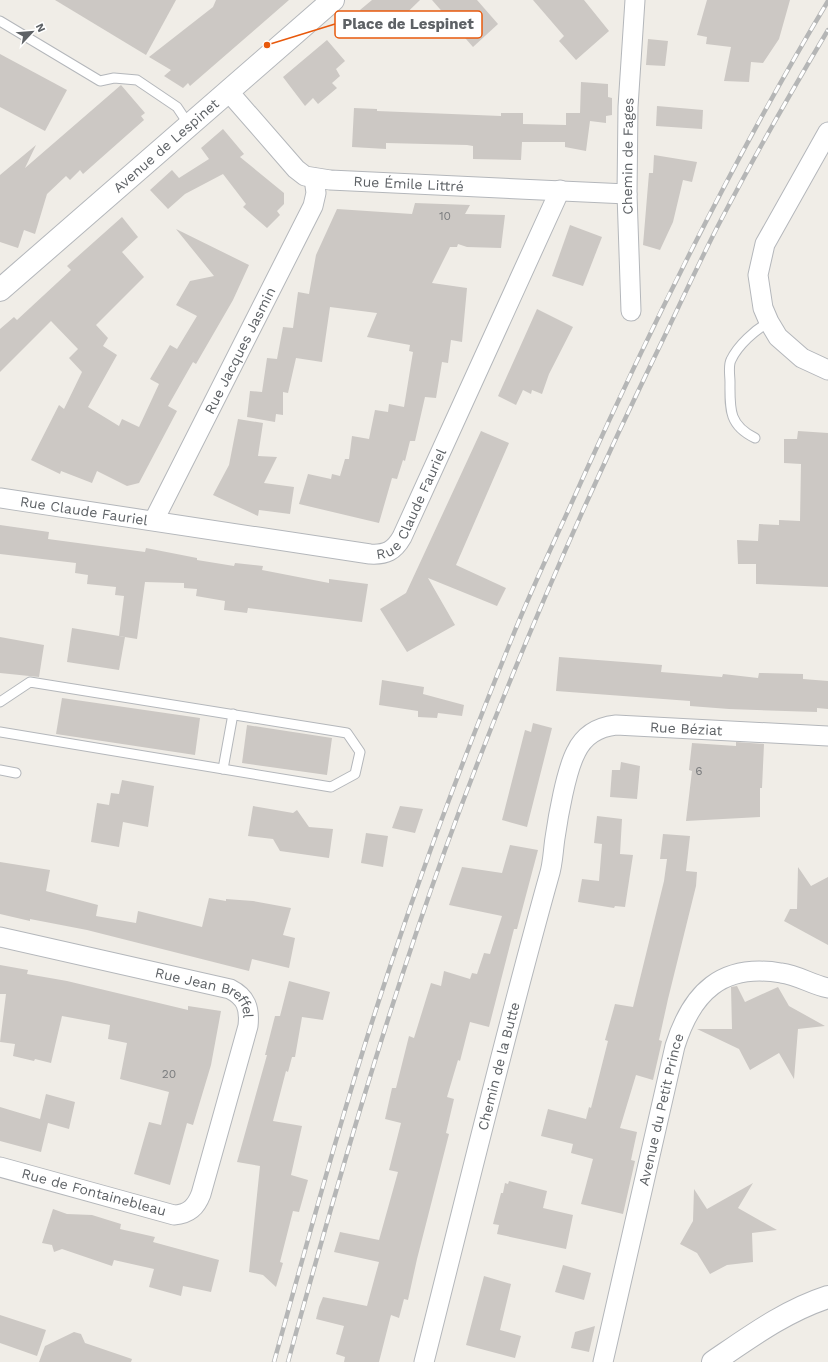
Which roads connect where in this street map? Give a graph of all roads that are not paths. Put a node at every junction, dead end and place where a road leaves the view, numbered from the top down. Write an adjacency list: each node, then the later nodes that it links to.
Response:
1 (333, 0): 4 (street, Avenue de Lespinet)
2 (635, 0): 9 (street, Chemin de Fages)
3 (0, 21): 5 (lane)
4 (228, 91): 5 (street, Avenue de Lespinet); 7 (street, Rue Émile Littré)
5 (189, 125): 10 (street, Avenue de Lespinet)
6 (828, 132): 12 (street)
7 (314, 178): 8 (street, Rue Émile Littré); 16 (street, Rue Jacques Jasmin)
8 (560, 190): 9 (street, Rue Émile Littré); 16 (street, Rue Claude Fauriel)
9 (628, 194): 11 (street, Chemin de Fages)
10 (0, 290)
11 (631, 312)
12 (769, 322): 13 (street); 14 (lane)
13 (828, 370)
14 (755, 438)
15 (0, 498): 16 (street, Rue Claude Fauriel)
16 (154, 520)
17 (0, 702): 18 (lane)
18 (233, 714): 21 (lane); 21 (lane)
19 (0, 732): 21 (lane)
20 (828, 736): 23 (street, Rue Béziat)
21 (223, 769)
22 (0, 770): 24 (lane)
23 (569, 771): 30 (street, Chemin de la Butte)
24 (16, 773)
25 (0, 937): 28 (street, Rue Jean Breffel)
26 (828, 988): 31 (street, Avenue du Petit Prince)
27 (0, 1166): 28 (street, Rue de Fontainebleau)
28 (201, 1194)
29 (828, 1297): 32 (street)
30 (424, 1362)
31 (603, 1362)
32 (713, 1362)

